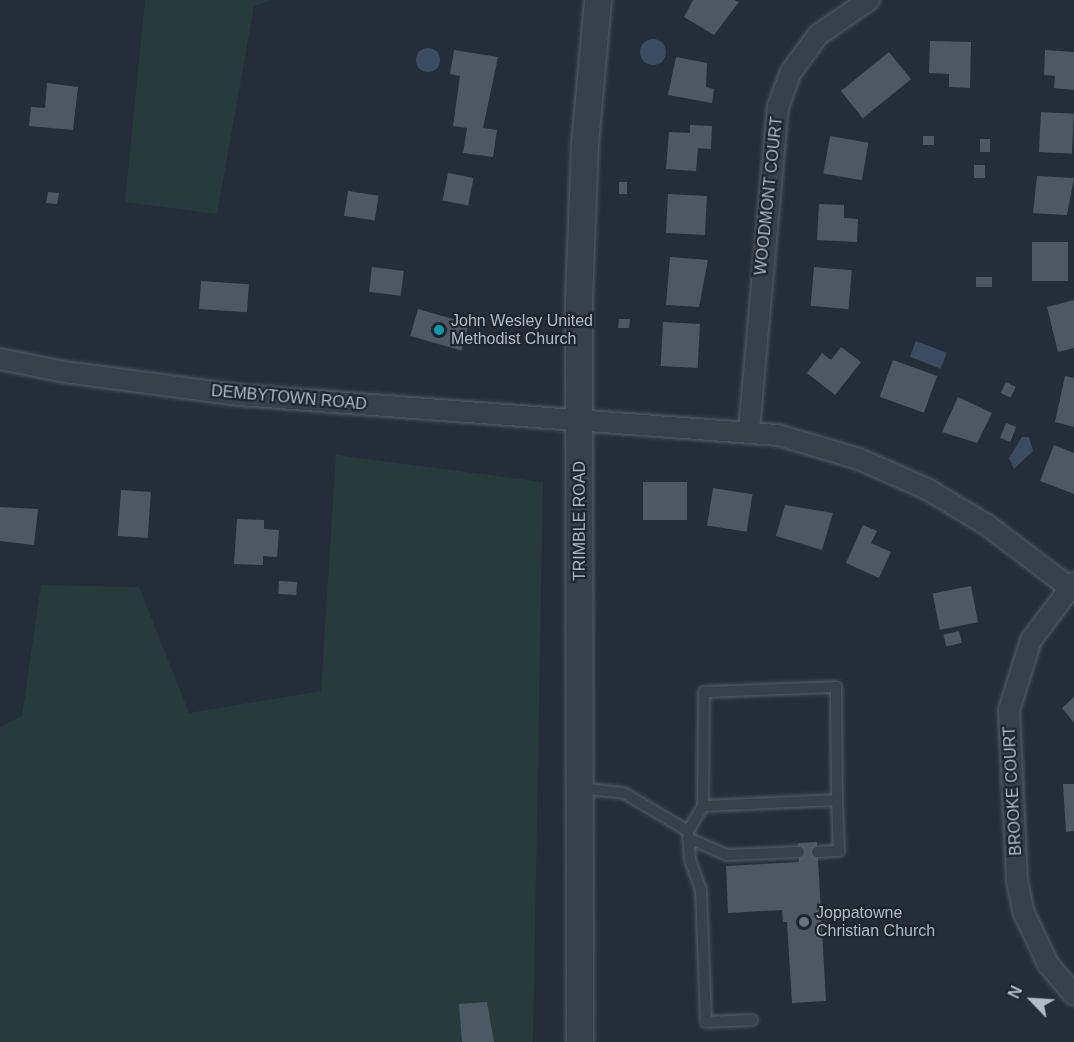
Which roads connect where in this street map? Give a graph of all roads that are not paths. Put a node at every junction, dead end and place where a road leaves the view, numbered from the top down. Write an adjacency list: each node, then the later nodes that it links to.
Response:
1 (598, 0): 4 (street, TRIMBLE ROAD)
2 (869, 0): 5 (street, WOODMONT COURT)
3 (0, 358): 4 (street, DEMBYTOWN ROAD)
4 (580, 422): 5 (street, DEMBYTOWN ROAD); 7 (street, TRIMBLE ROAD)
5 (749, 430): 6 (street, DEMBYTOWN ROAD)
6 (1073, 587): 13 (street, BROOKE COURT)
7 (580, 788): 10 (lane); 15 (street, TRIMBLE ROAD)
8 (837, 800): 9 (lane); 9 (lane); 12 (lane)
9 (703, 806): 10 (lane)
10 (688, 834): 11 (lane); 14 (lane)
11 (799, 852)
12 (817, 852)
13 (1074, 995)
14 (752, 1020)
15 (580, 1042)

